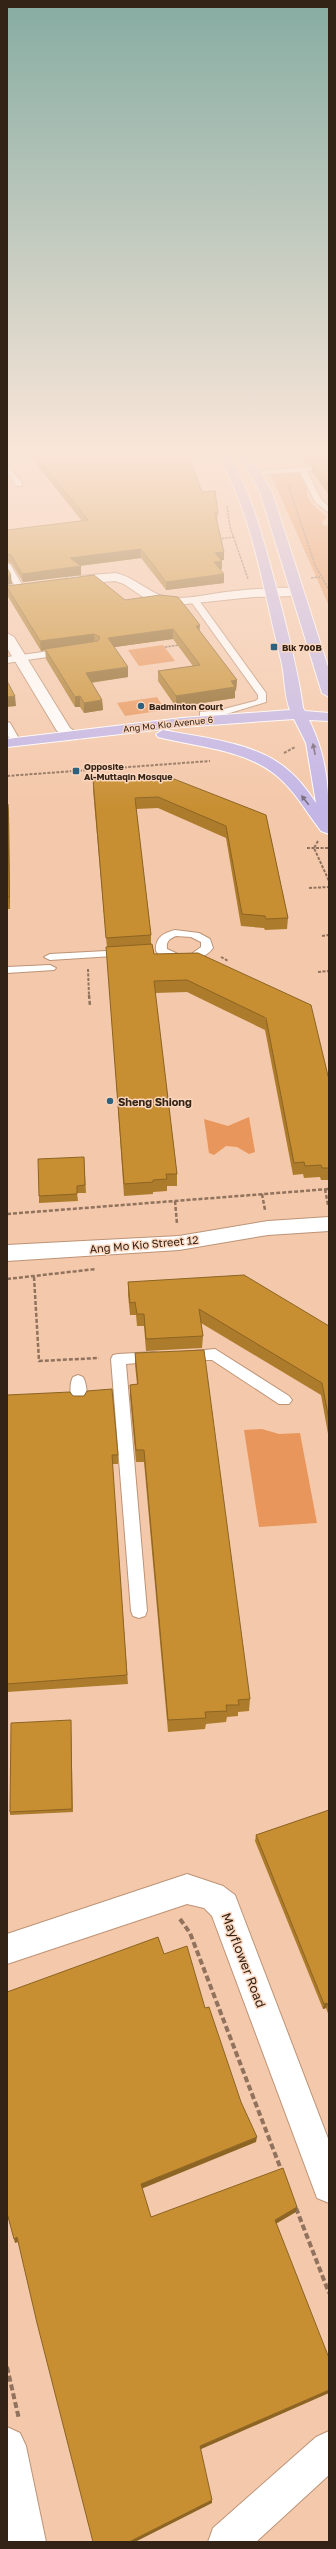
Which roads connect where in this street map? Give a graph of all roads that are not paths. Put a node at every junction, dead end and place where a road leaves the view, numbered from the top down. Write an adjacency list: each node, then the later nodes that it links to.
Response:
1 (9, 570): 6 (lane)
2 (265, 570): 8 (main road)
3 (291, 570): 9 (main road)
4 (52, 584): 10 (street)
5 (36, 586): 6 (street)
6 (20, 588): 7 (street)
7 (7, 590)
8 (270, 592): 9 (street); 10 (street); 14 (main road)
9 (298, 592): 15 (main road)
10 (195, 601): 16 (lane)
11 (7, 637): 13 (street)
12 (74, 651): 13 (lane)
13 (13, 660): 22 (street)
14 (292, 677): 17 (main road); 19 (main road)
15 (329, 693)
16 (203, 714)
17 (255, 715): 19 (main road, Ang Mo Kio Avenue 6); 22 (main road, Ang Mo Kio Avenue 6)
18 (329, 717): 19 (main road, Ang Mo Kio Avenue 6)
19 (303, 720): 21 (main road, Ang Mo Kio Avenue 6); 23 (main road, Ang Mo Kio Avenue 6); 25 (main road, one-way to 19)
20 (7, 725): 24 (lane)
21 (329, 729)
22 (69, 733): 24 (main road, Ang Mo Kio Avenue 6)
23 (163, 734): 24 (main road, Ang Mo Kio Avenue 6); 25 (main road, one-way to 23)
24 (10, 745)
25 (329, 830)
26 (162, 951): 27 (lane)
27 (7, 970)
28 (329, 1224): 29 (street, Ang Mo Kio Street 12)
29 (7, 1253)
30 (78, 1381): 31 (lane)
31 (79, 1400)
32 (284, 1400): 33 (lane)
33 (139, 1611)
34 (7, 1949): 35 (street, Mayflower Road)
35 (329, 2186)
36 (7, 2446): 38 (street)
37 (329, 2450): 39 (street)
38 (27, 2542)
39 (227, 2542)

